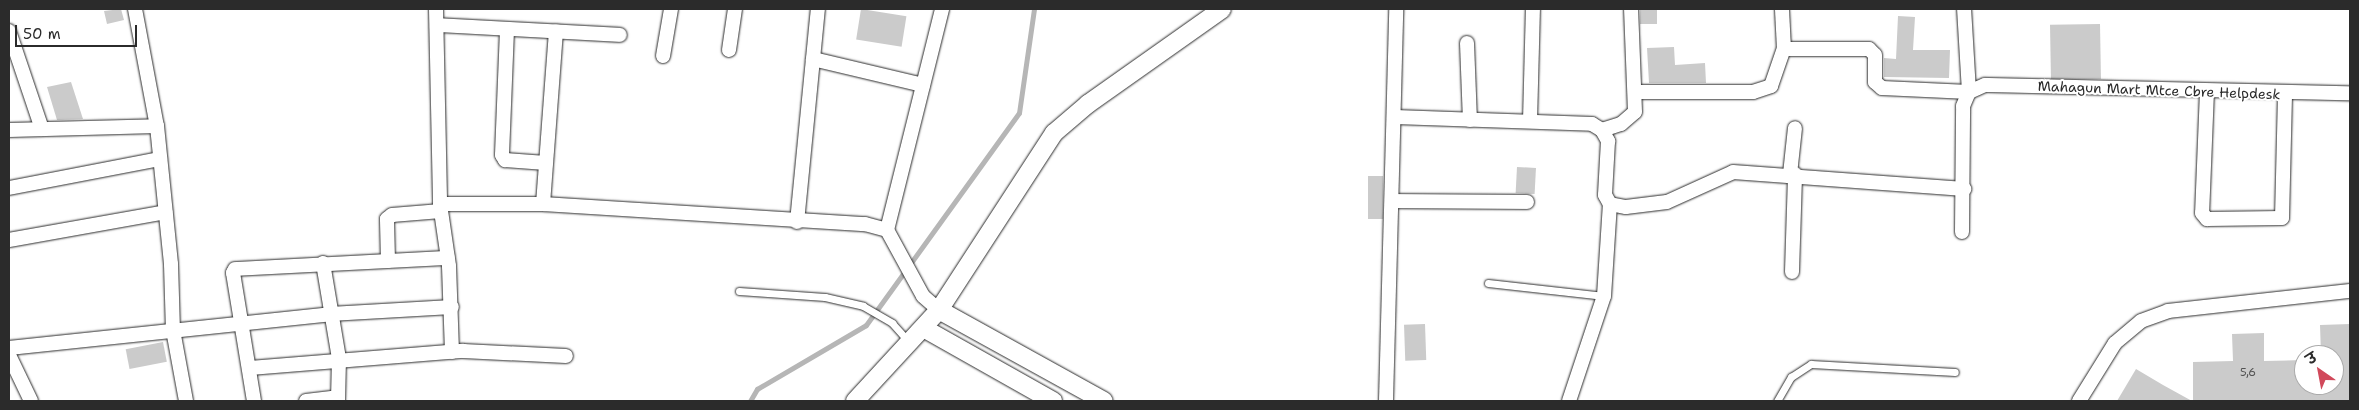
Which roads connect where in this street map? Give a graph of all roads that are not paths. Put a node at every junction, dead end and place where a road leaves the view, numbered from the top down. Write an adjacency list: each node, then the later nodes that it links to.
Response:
1 (135, 9): 32 (street)
2 (436, 9): 13 (street)
3 (671, 9): 21 (street)
4 (735, 9): 20 (street)
5 (818, 9): 22 (street)
6 (942, 9): 23 (street)
7 (1222, 9): 61 (street)
8 (1396, 9): 29 (street)
9 (1533, 9): 31 (street)
10 (1631, 9): 25 (street)
11 (1782, 9): 19 (street)
12 (1964, 9): 26 (street)
13 (437, 25): 14 (street); 46 (street)
14 (507, 30): 16 (street); 38 (street)
15 (9, 31): 34 (street)
16 (556, 31): 17 (street); 38 (street)
17 (620, 35)
18 (1467, 43): 30 (street)
19 (1784, 49): 25 (street); 26 (street, Mahagun Mart Mtce Cbre Helpdesk)
20 (729, 50)
21 (663, 56)
22 (813, 59): 23 (street); 48 (street)
23 (922, 85): 49 (street)
24 (2207, 91): 26 (street, Mahagun Mart Mtce Cbre Helpdesk); 27 (street, Mahagun Mart Mtce Cbre Helpdesk); 27 (street)
25 (1636, 92): 36 (street)
26 (1969, 92): 41 (street)
27 (2285, 94): 28 (street, Mahagun Mart Mtce Cbre Helpdesk)
28 (2350, 94)
29 (1395, 117): 30 (street); 42 (street)
30 (1470, 120): 31 (street)
31 (1530, 121): 36 (street)
32 (157, 126): 34 (street); 37 (street)
33 (1794, 128): 39 (street)
34 (42, 129): 35 (street)
35 (9, 130)
36 (1602, 130): 45 (street)
37 (160, 159): 40 (street); 47 (street)
38 (546, 163): 44 (street)
39 (1792, 174): 41 (street); 45 (street); 55 (street)
40 (9, 188)
41 (1964, 189): 50 (street)
42 (1393, 201): 43 (street); 82 (street)
43 (1526, 202)
44 (543, 204): 46 (street); 48 (street)
45 (1610, 204): 59 (street)
46 (440, 207): 52 (street); 53 (street)
47 (166, 212): 51 (street); 65 (street)
48 (797, 222): 49 (street)
49 (887, 230): 61 (street)
50 (1962, 232)
51 (9, 240)
52 (448, 258): 53 (street); 60 (street)
53 (388, 261): 54 (street)
54 (323, 263): 62 (street); 63 (street)
55 (1792, 272)
56 (1488, 283): 59 (lane)
57 (739, 291): 66 (lane)
58 (2350, 291): 85 (street)
59 (1604, 296): 83 (street)
60 (452, 307): 62 (street); 68 (street)
61 (939, 310): 64 (street); 81 (street)
62 (330, 314): 63 (street); 71 (street)
63 (243, 322): 65 (street); 72 (street)
64 (925, 329): 66 (street); 80 (street)
65 (173, 330): 67 (street); 76 (street)
66 (910, 343): 79 (street)
67 (9, 348)
68 (452, 352): 70 (street); 71 (street)
69 (9, 355): 75 (street)
70 (566, 356)
71 (339, 359): 72 (street); 74 (street)
72 (250, 368): 77 (street)
73 (1955, 372): 84 (lane)
74 (338, 399): 78 (street)
75 (31, 401)
76 (186, 401)
77 (254, 401)
78 (306, 401)
79 (855, 401)
80 (1053, 401)
81 (1104, 401)
82 (1386, 401)
83 (1569, 401)
84 (1776, 401)
85 (2079, 401)

